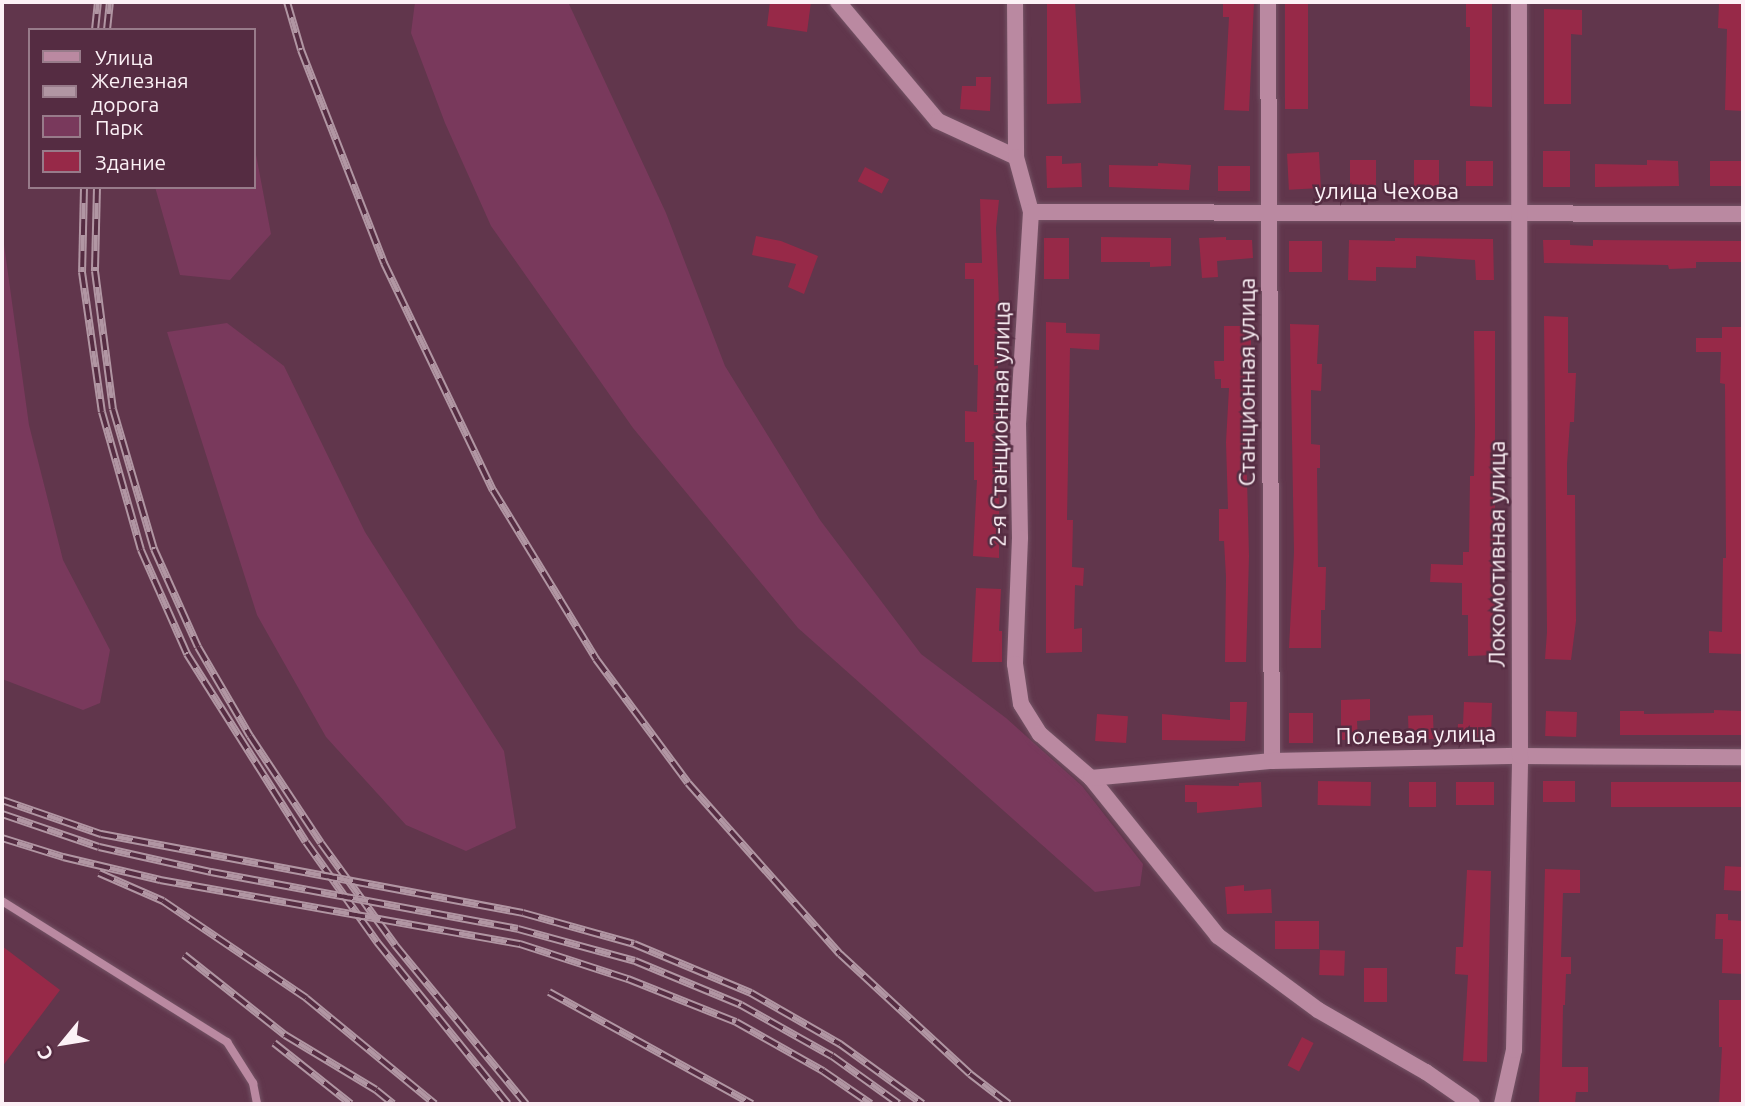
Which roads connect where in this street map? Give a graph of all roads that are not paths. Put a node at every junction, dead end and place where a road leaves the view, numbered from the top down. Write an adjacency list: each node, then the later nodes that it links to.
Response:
1 (838, 2): 5 (street)
2 (1015, 2): 5 (street, 2-я Станционная улица)
3 (1268, 2): 7 (street, Станционная улица)
4 (1519, 2): 8 (street, Локомотивная улица)
5 (1016, 157): 6 (street, 2-я Станционная улица)
6 (1031, 212): 7 (street, улица Чехова); 13 (street, 2-я Станционная улица)
7 (1269, 213): 8 (street, улица Чехова); 12 (street, Станционная улица)
8 (1519, 214): 9 (street, улица Чехова); 10 (street, Локомотивная улица)
9 (1743, 214)
10 (1520, 756): 11 (street, Полевая улица); 12 (street, Полевая улица); 17 (street, Локомотивная улица)
11 (1743, 757)
12 (1272, 761): 13 (street, Полевая улица)
13 (1091, 778): 16 (street, 2-я Станционная улица)
14 (2, 901): 15 (lane)
15 (257, 1104)
16 (1472, 1104)
17 (1502, 1104)

